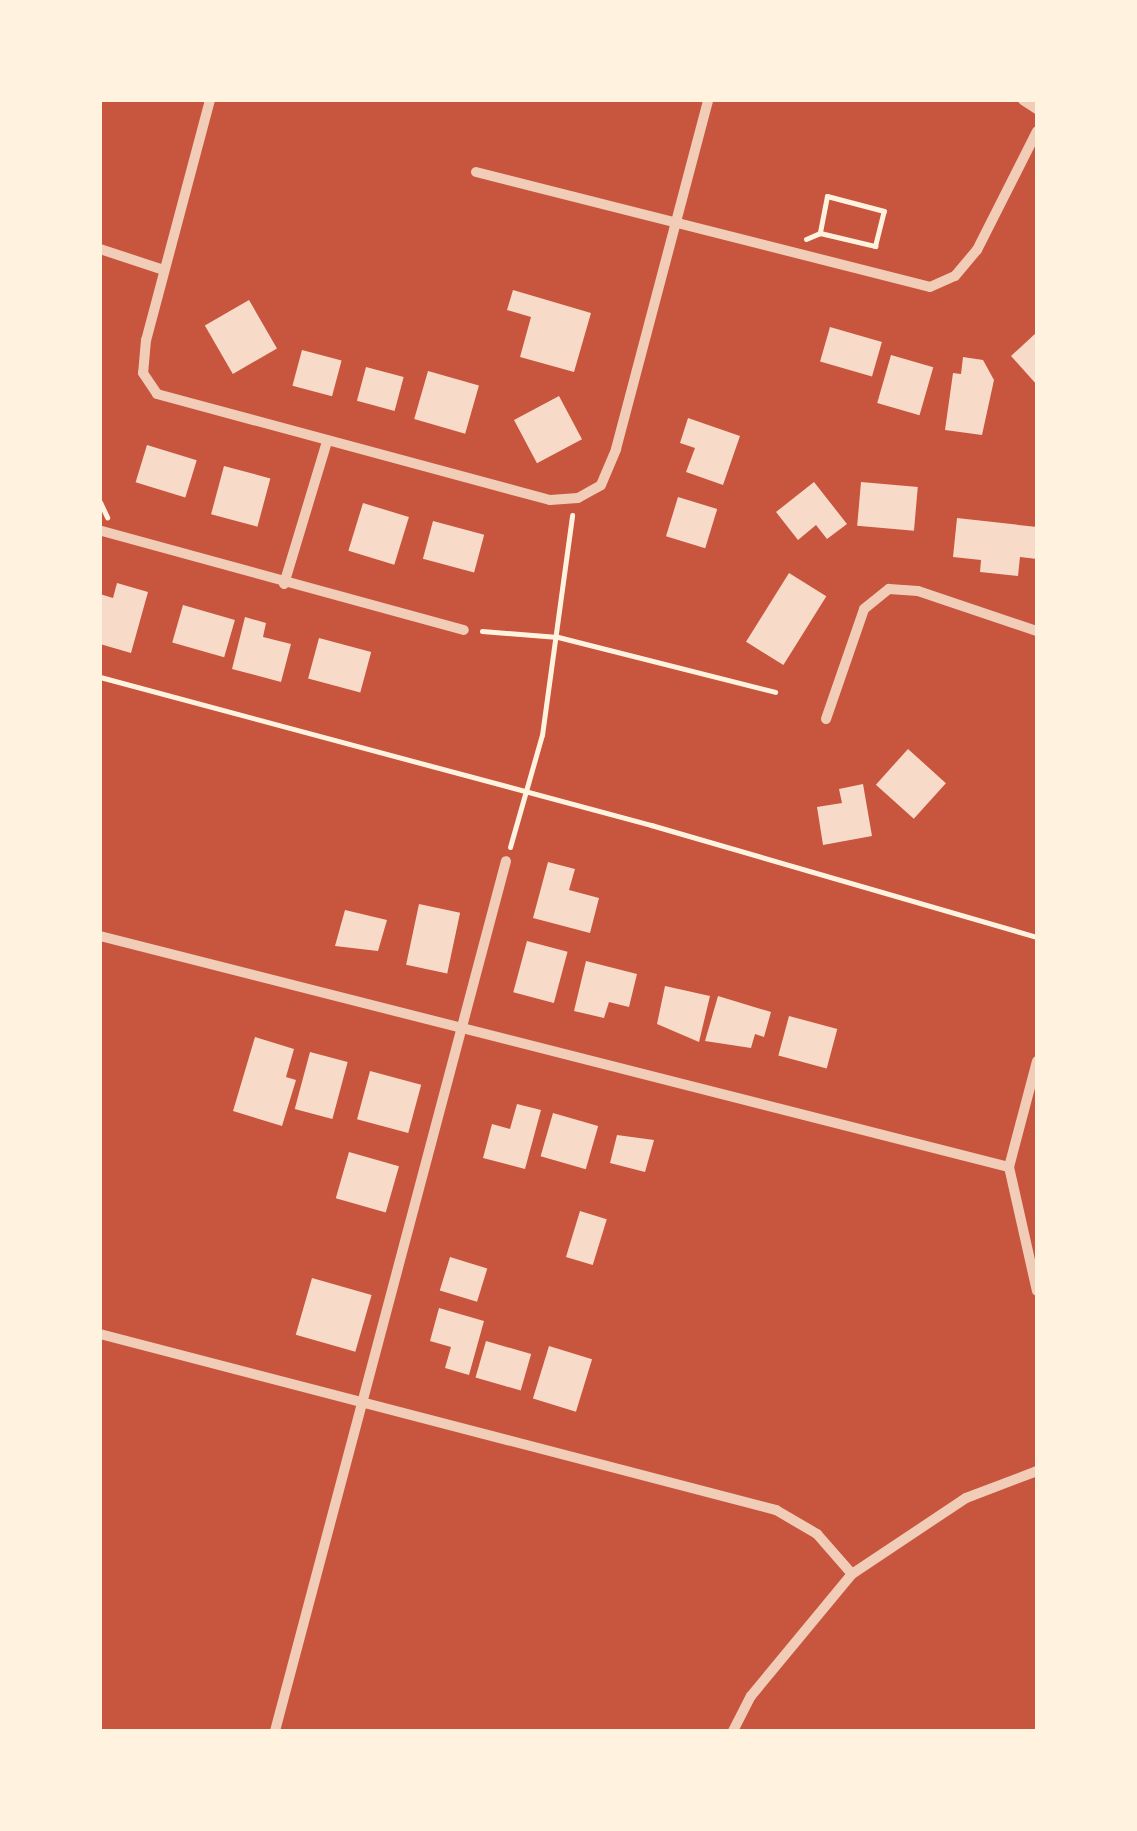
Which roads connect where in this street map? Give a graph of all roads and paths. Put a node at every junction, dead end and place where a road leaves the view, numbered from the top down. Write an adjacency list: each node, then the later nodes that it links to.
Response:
1 (210, 100): 13 (street)
2 (708, 100): 7 (street)
3 (1023, 100): 4 (street)
4 (1037, 109)
5 (1037, 131): 7 (street)
6 (476, 172): 7 (street)
7 (676, 223): 15 (street)
8 (888, 231): 9 (path)
9 (879, 232): 10 (path); 10 (path)
10 (820, 233): 11 (path)
11 (798, 242)
12 (100, 249): 13 (street)
13 (164, 270): 14 (street)
14 (327, 442): 15 (street); 17 (street)
15 (578, 498): 20 (path)
16 (102, 531): 17 (street)
17 (284, 584): 18 (street)
18 (464, 630): 20 (path)
19 (1037, 630): 23 (street)
20 (558, 636): 22 (path); 24 (path)
21 (100, 678): 24 (path)
22 (775, 692)
23 (826, 719)
24 (526, 791): 25 (path); 27 (path)
25 (506, 861): 28 (street)
26 (100, 936): 28 (street)
27 (1037, 937)
28 (462, 1030): 30 (street); 33 (street)
29 (1037, 1061): 30 (street)
30 (1010, 1167): 31 (street)
31 (1037, 1291)
32 (100, 1334): 33 (street)
33 (362, 1403): 35 (street); 36 (street)
34 (1037, 1470): 35 (street)
35 (852, 1574): 37 (street)
36 (275, 1731)
37 (733, 1731)

